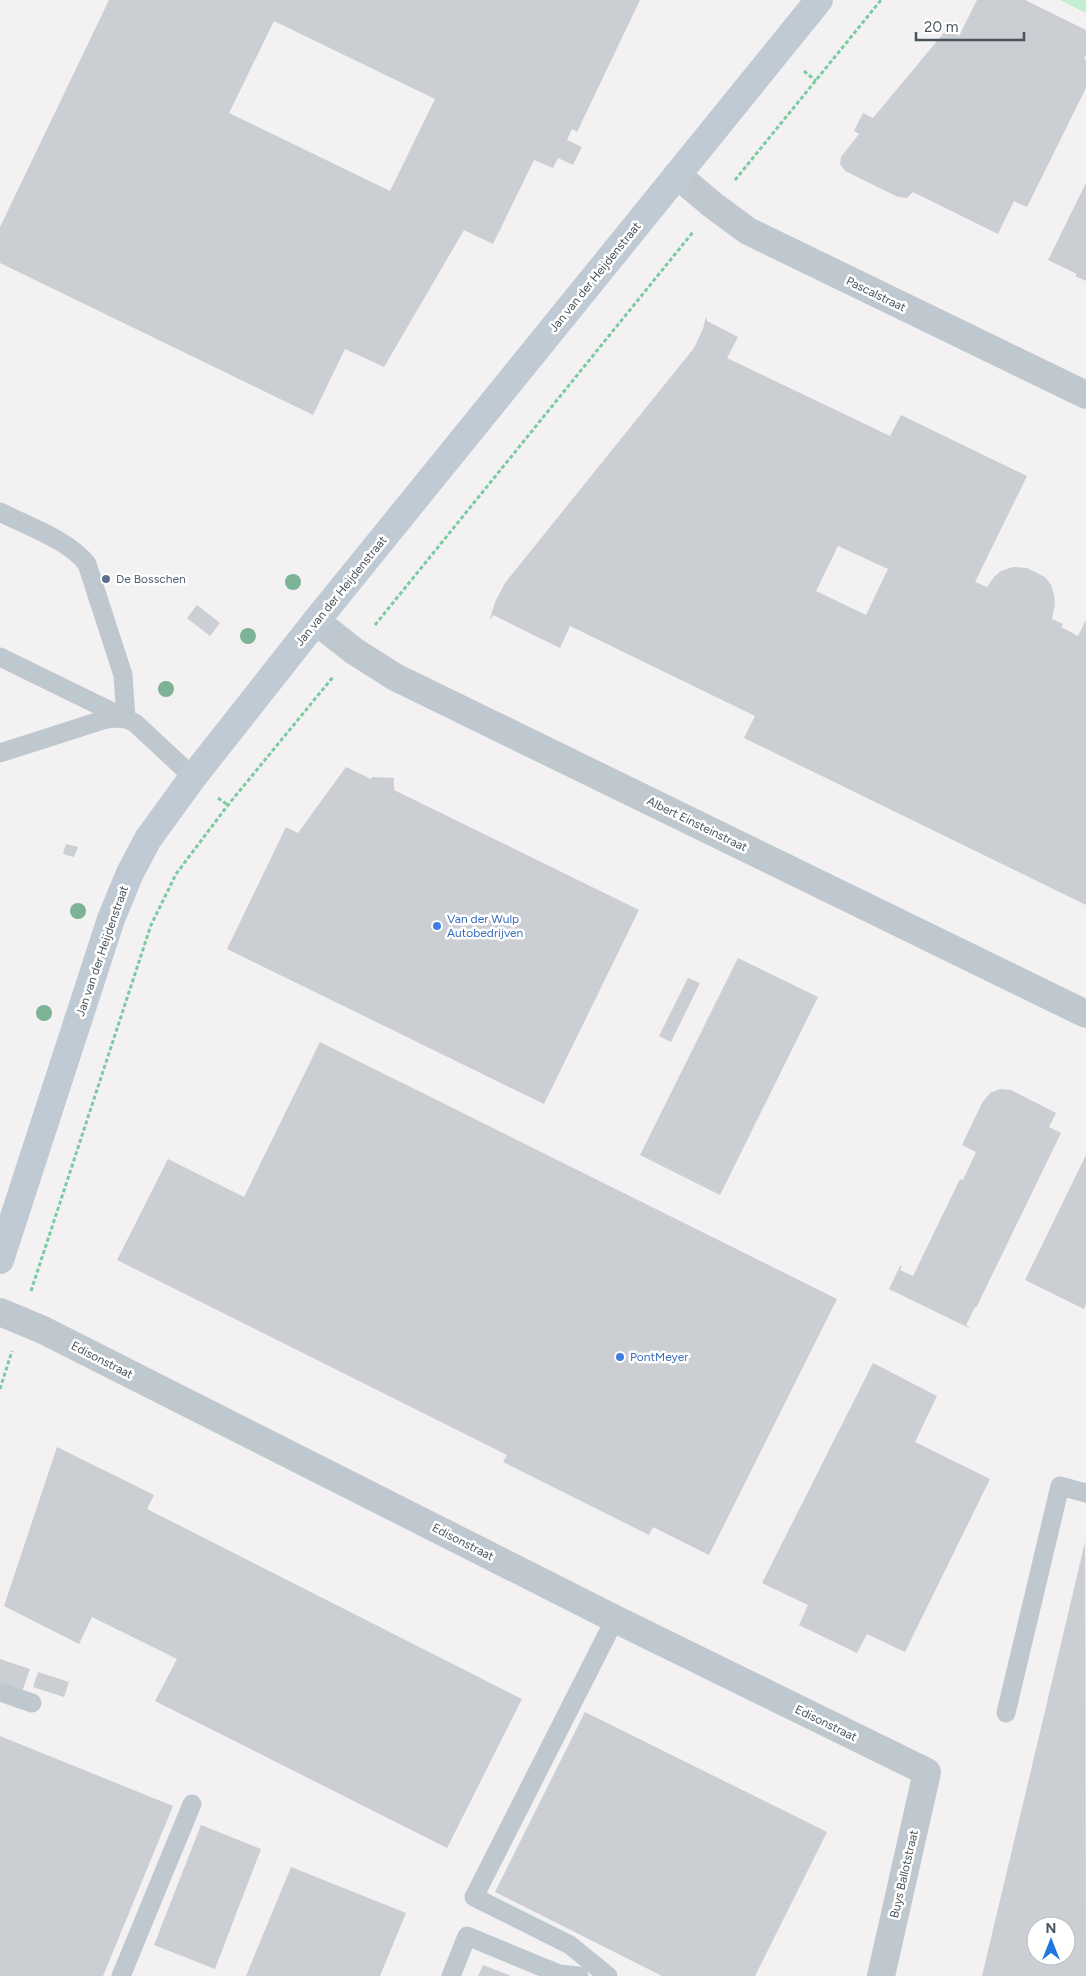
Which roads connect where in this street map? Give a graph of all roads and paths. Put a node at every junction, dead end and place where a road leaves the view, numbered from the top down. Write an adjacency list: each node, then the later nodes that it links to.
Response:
1 (819, 0): 2 (street, Jan van der Heijdenstraat)
2 (677, 175): 3 (street, Pascalstraat); 5 (street, Jan van der Heijdenstraat)
3 (1086, 395)
4 (0, 512): 7 (lane)
5 (316, 621): 9 (street, Jan van der Heijdenstraat); 10 (street, Albert Einsteinstraat)
6 (0, 657): 7 (lane)
7 (126, 719): 8 (lane); 9 (lane)
8 (0, 754)
9 (193, 777): 11 (street, Jan van der Heijdenstraat)
10 (1086, 1014)
11 (0, 1260)
12 (0, 1312): 14 (street, Edisonstraat)
13 (1086, 1493): 17 (lane)
14 (615, 1618): 18 (street, Edisonstraat); 23 (lane)
15 (0, 1692): 16 (lane)
16 (32, 1703)
17 (1006, 1713)
18 (927, 1772): 24 (street, Buys Ballotstraat)
19 (192, 1804): 20 (lane)
20 (121, 1976)
21 (451, 1976): 22 (lane)
22 (579, 1976)
23 (608, 1976)
24 (881, 1976)

